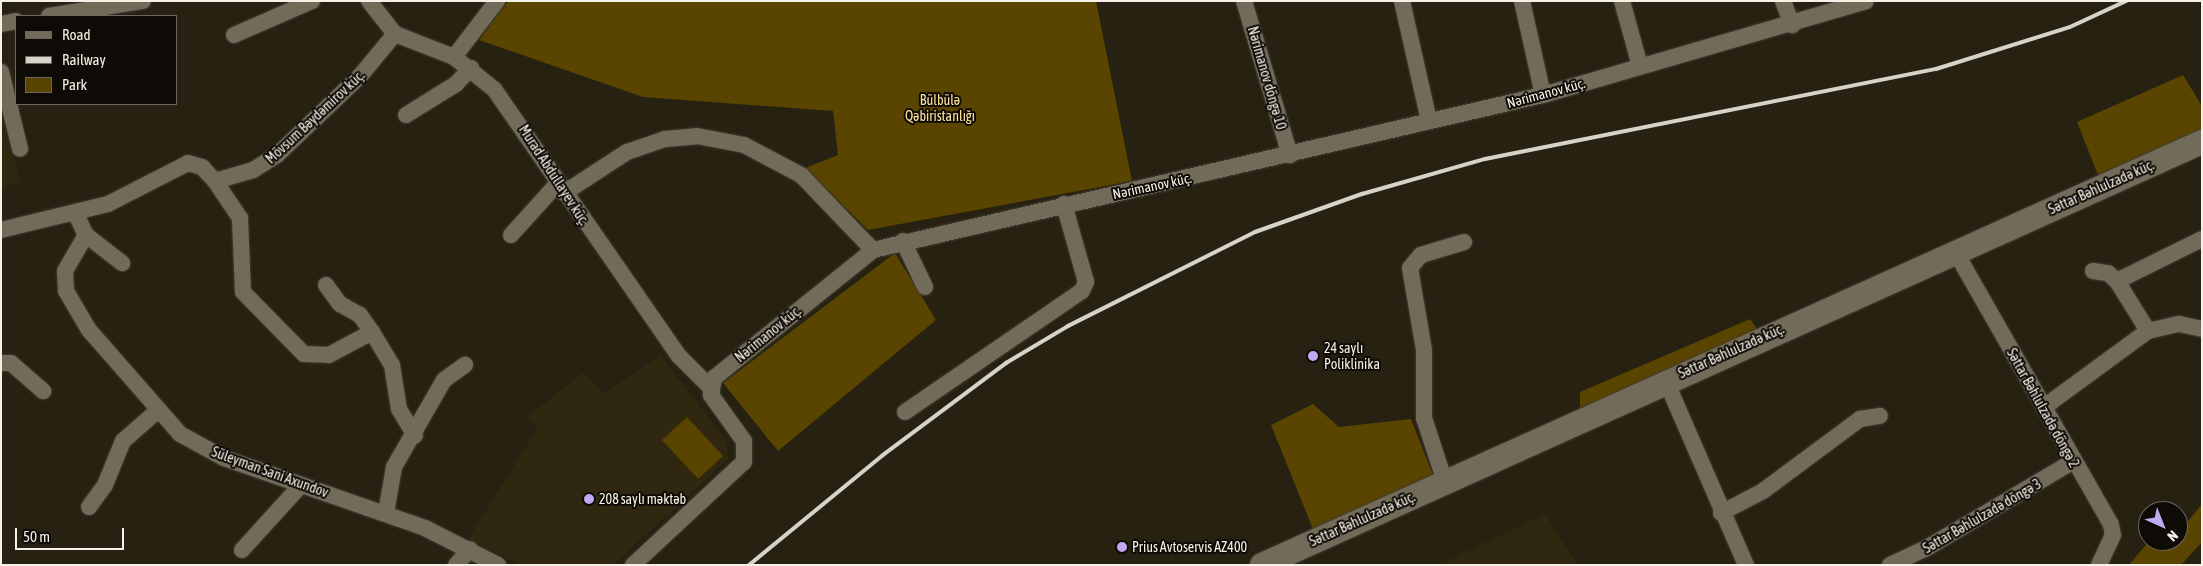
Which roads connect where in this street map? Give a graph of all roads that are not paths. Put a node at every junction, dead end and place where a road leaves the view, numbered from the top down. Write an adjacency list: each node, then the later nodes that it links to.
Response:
1 (143, 1): 11 (street)
2 (312, 1): 16 (street)
3 (369, 1): 15 (street, Murad Abdullayev küç.)
4 (497, 1): 17 (street)
5 (1244, 1): 26 (street, Nərimanov döngə 10)
6 (1402, 1): 23 (street)
7 (1522, 1): 21 (street)
8 (1622, 1): 18 (street)
9 (1784, 1): 14 (street)
10 (1866, 1): 14 (street, Nərimanov küç.)
11 (55, 15)
12 (15, 22): 13 (street)
13 (1, 24)
14 (1792, 25): 18 (street, Nərimanov küç.)
15 (396, 34): 17 (street, Murad Abdullayev küç.); 27 (street, Mövsum Bəydəmirov küç.)
16 (234, 35)
17 (454, 57): 19 (street, Murad Abdullayev küç.)
18 (1640, 66): 21 (street, Nərimanov küç.)
19 (471, 68): 22 (street); 28 (street, Murad Abdullayev küç.)
20 (1, 72): 25 (street)
21 (1543, 95): 23 (street, Nərimanov küç.)
22 (406, 115)
23 (1429, 122): 26 (street, Nərimanov küç.)
24 (2202, 142): 38 (main road, Səttar Bəhlulzadə küç.)
25 (20, 149)
26 (1290, 156): 29 (street, Nərimanov küç.)
27 (214, 181): 30 (street); 46 (street)
28 (561, 188): 33 (street); 37 (street); 50 (street, Murad Abdullayev küç.)
29 (1064, 204): 35 (street, Nərimanov küç.); 54 (street)
30 (76, 214): 31 (street); 32 (street)
31 (1, 230)
32 (86, 235): 39 (street); 53 (street, Süleyman Sani Axundov)
33 (511, 236)
34 (2202, 239): 41 (street)
35 (904, 241): 37 (street, Nərimanov küç.); 43 (street)
36 (1464, 242): 58 (street)
37 (872, 250): 50 (street, Nərimanov küç.)
38 (1955, 251): 49 (main road, Səttar Bəhlulzadə küç.); 52 (street, Səttar Bəhlulzadə döngə 2)
39 (122, 263)
40 (2093, 271): 41 (street)
41 (2117, 281): 45 (street)
42 (326, 285): 46 (street)
43 (925, 287)
44 (2202, 329): 45 (street)
45 (2148, 331): 52 (street)
46 (372, 332): 56 (street)
47 (1, 363): 51 (street)
48 (465, 365): 56 (street)
49 (1666, 381): 58 (main road, Səttar Bəhlulzadə küç.); 62 (street)
50 (709, 386): 67 (street)
51 (43, 391)
52 (2044, 408): 57 (street, Səttar Bəhlulzadə döngə 2)
53 (157, 411): 59 (street, Süleyman Sani Axundov); 60 (street)
54 (905, 412)
55 (1880, 416): 62 (street)
56 (415, 436): 61 (street)
57 (2072, 462): 70 (street, Səttar Bəhlulzadə döngə 3); 71 (street, Səttar Bəhlulzadə döngə 2)
58 (1445, 482): 68 (main road, Səttar Bəhlulzadə küç.)
59 (301, 485): 61 (street, Süleyman Sani Axundov); 64 (street)
60 (89, 506)
61 (386, 513): 63 (street, Süleyman Sani Axundov)
62 (1721, 513): 69 (street)
63 (470, 549): 65 (street); 66 (street, Süleyman Sani Axundov)
64 (242, 550)
65 (456, 565)
66 (498, 565)
67 (632, 565)
68 (1262, 565)
69 (1746, 565)
70 (1890, 565)
71 (2099, 565)

